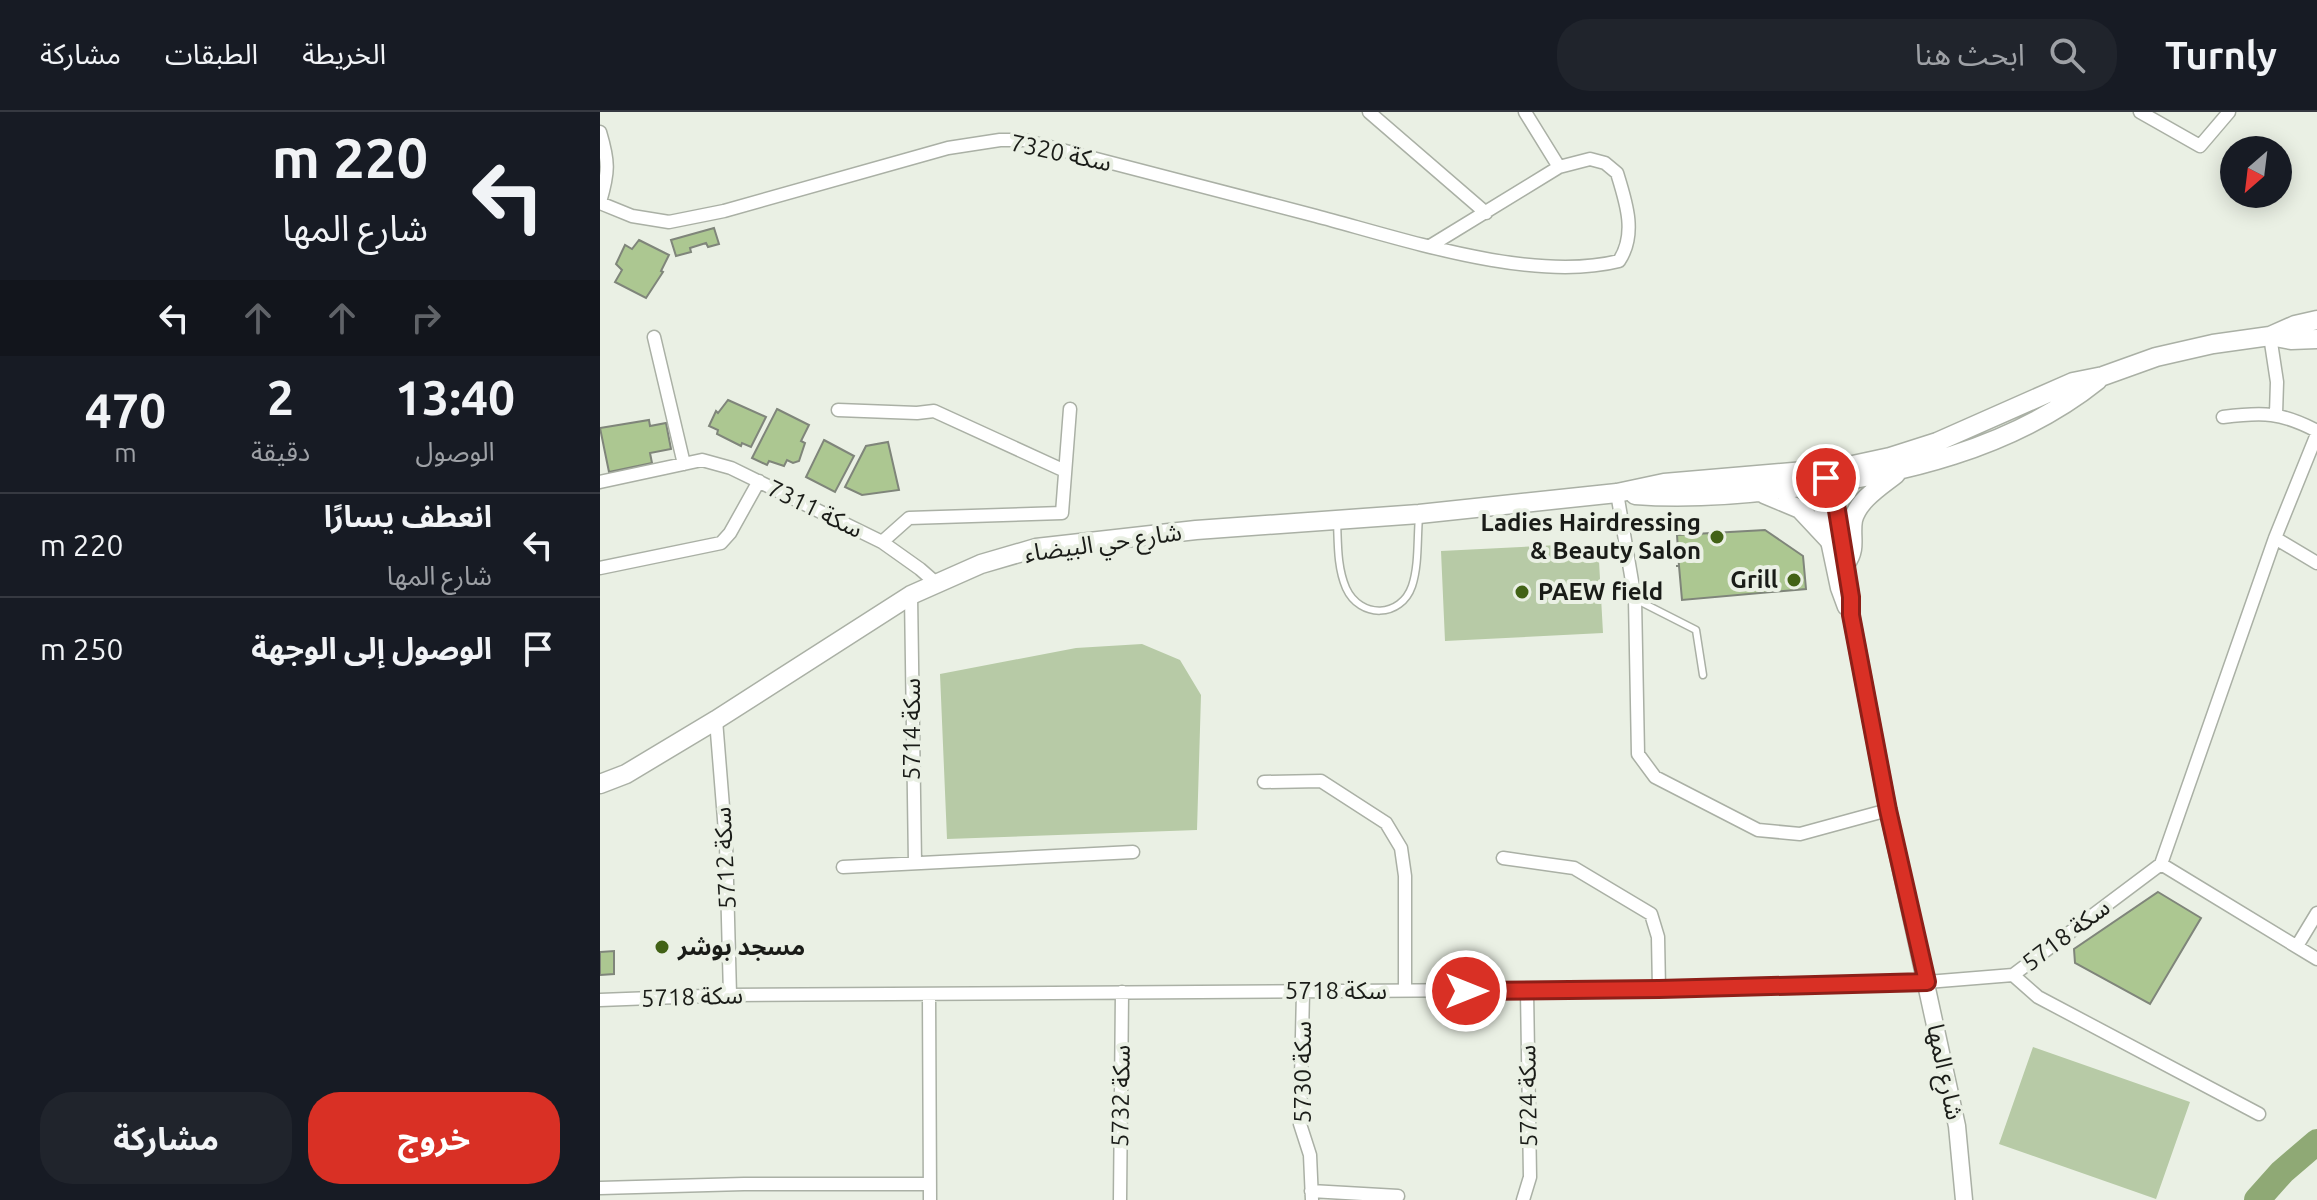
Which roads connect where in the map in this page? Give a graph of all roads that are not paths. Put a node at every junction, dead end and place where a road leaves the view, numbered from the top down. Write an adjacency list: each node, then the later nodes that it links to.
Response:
1 (1369, 112): 8 (street)
2 (1525, 112): 6 (street)
3 (2140, 112): 4 (street)
4 (2229, 112)
5 (600, 132): 7 (street, سكة 7320)
6 (1559, 167): 8 (street, سكة 7320); 9 (street, سكة 7320)
7 (600, 202): 9 (street, سكة 7320)
8 (1486, 213): 9 (street, سكة 7320)
9 (1430, 246)
10 (2317, 320): 11 (main road)
11 (2270, 336): 13 (main road); 14 (main road); 17 (street)
12 (654, 337): 20 (street)
13 (2317, 339)
14 (2103, 376): 22 (main road); 23 (main road)
15 (1070, 409): 21 (street)
16 (838, 410): 21 (street)
17 (2276, 414): 18 (street); 19 (street)
18 (2223, 417)
19 (2317, 432): 30 (street)
20 (684, 464): 24 (street, سكة 7311); 25 (street, سكة 7311)
21 (1065, 471): 32 (street)
22 (1900, 471): 23 (main road); 33 (main road)
23 (1826, 477): 26 (main road); 27 (main road); 31 (street, شارع المها); 33 (street, شارع المها)
24 (759, 481): 32 (street, سكة 7311); 35 (street)
25 (600, 482)
26 (1761, 492): 27 (main road); 31 (main road)
27 (1617, 493): 28 (main road, شارع حي البيضاء); 38 (street)
28 (1419, 514): 29 (main road, شارع حي البيضاء); 29 (lane)
29 (1337, 520): 36 (main road, شارع حي البيضاء)
30 (2275, 538): 34 (street); 48 (street)
31 (1829, 540): 39 (street, شارع المها)
32 (882, 542): 36 (street, سكة 7311)
33 (1846, 563): 39 (street, شارع المها)
34 (2317, 563)
35 (600, 568)
36 (936, 583): 37 (main road, شارع حي البيضاء)
37 (911, 595): 41 (main road, شارع حي البيضاء); 47 (street, سكة 5714)
38 (1635, 599): 40 (lane); 44 (street)
39 (1851, 615): 44 (street, شارع المها)
40 (1703, 675)
41 (716, 720): 43 (main road, شارع حي البيضاء); 61 (street, سكة 5712)
42 (1264, 782): 56 (street)
43 (600, 784)
44 (1888, 810): 54 (street, شارع المها)
45 (1133, 852): 47 (street)
46 (1503, 858): 55 (street)
47 (915, 863): 49 (street)
48 (2161, 864): 51 (street); 53 (street, سكة 5718)
49 (843, 867)
50 (2317, 913): 51 (street)
51 (2297, 946): 52 (street)
52 (2317, 959)
53 (2013, 975): 54 (street, سكة 5718); 63 (street)
54 (1927, 982): 55 (street, سكة 5718); 73 (street, شارع المها)
55 (1659, 989): 57 (street, سكة 5718)
56 (1405, 990): 57 (street, سكة 5718); 59 (street, سكة 5718)
57 (1527, 991): 72 (street, سكة 5724)
58 (1122, 992): 59 (street, سكة 5718); 60 (street, سكة 5718); 71 (street, سكة 5732)
59 (1303, 992): 67 (street, سكة 5730)
60 (929, 994): 61 (street, سكة 5718); 65 (street)
61 (730, 995): 62 (street, سكة 5718)
62 (600, 1000)
63 (2259, 1114)
64 (744, 1184): 65 (street); 66 (street); 69 (street)
65 (930, 1184): 70 (street)
66 (600, 1188)
67 (1311, 1196): 68 (street)
68 (1398, 1196)
69 (744, 1200)
70 (930, 1200)
71 (1120, 1200)
72 (1523, 1200)
73 (1964, 1200)

